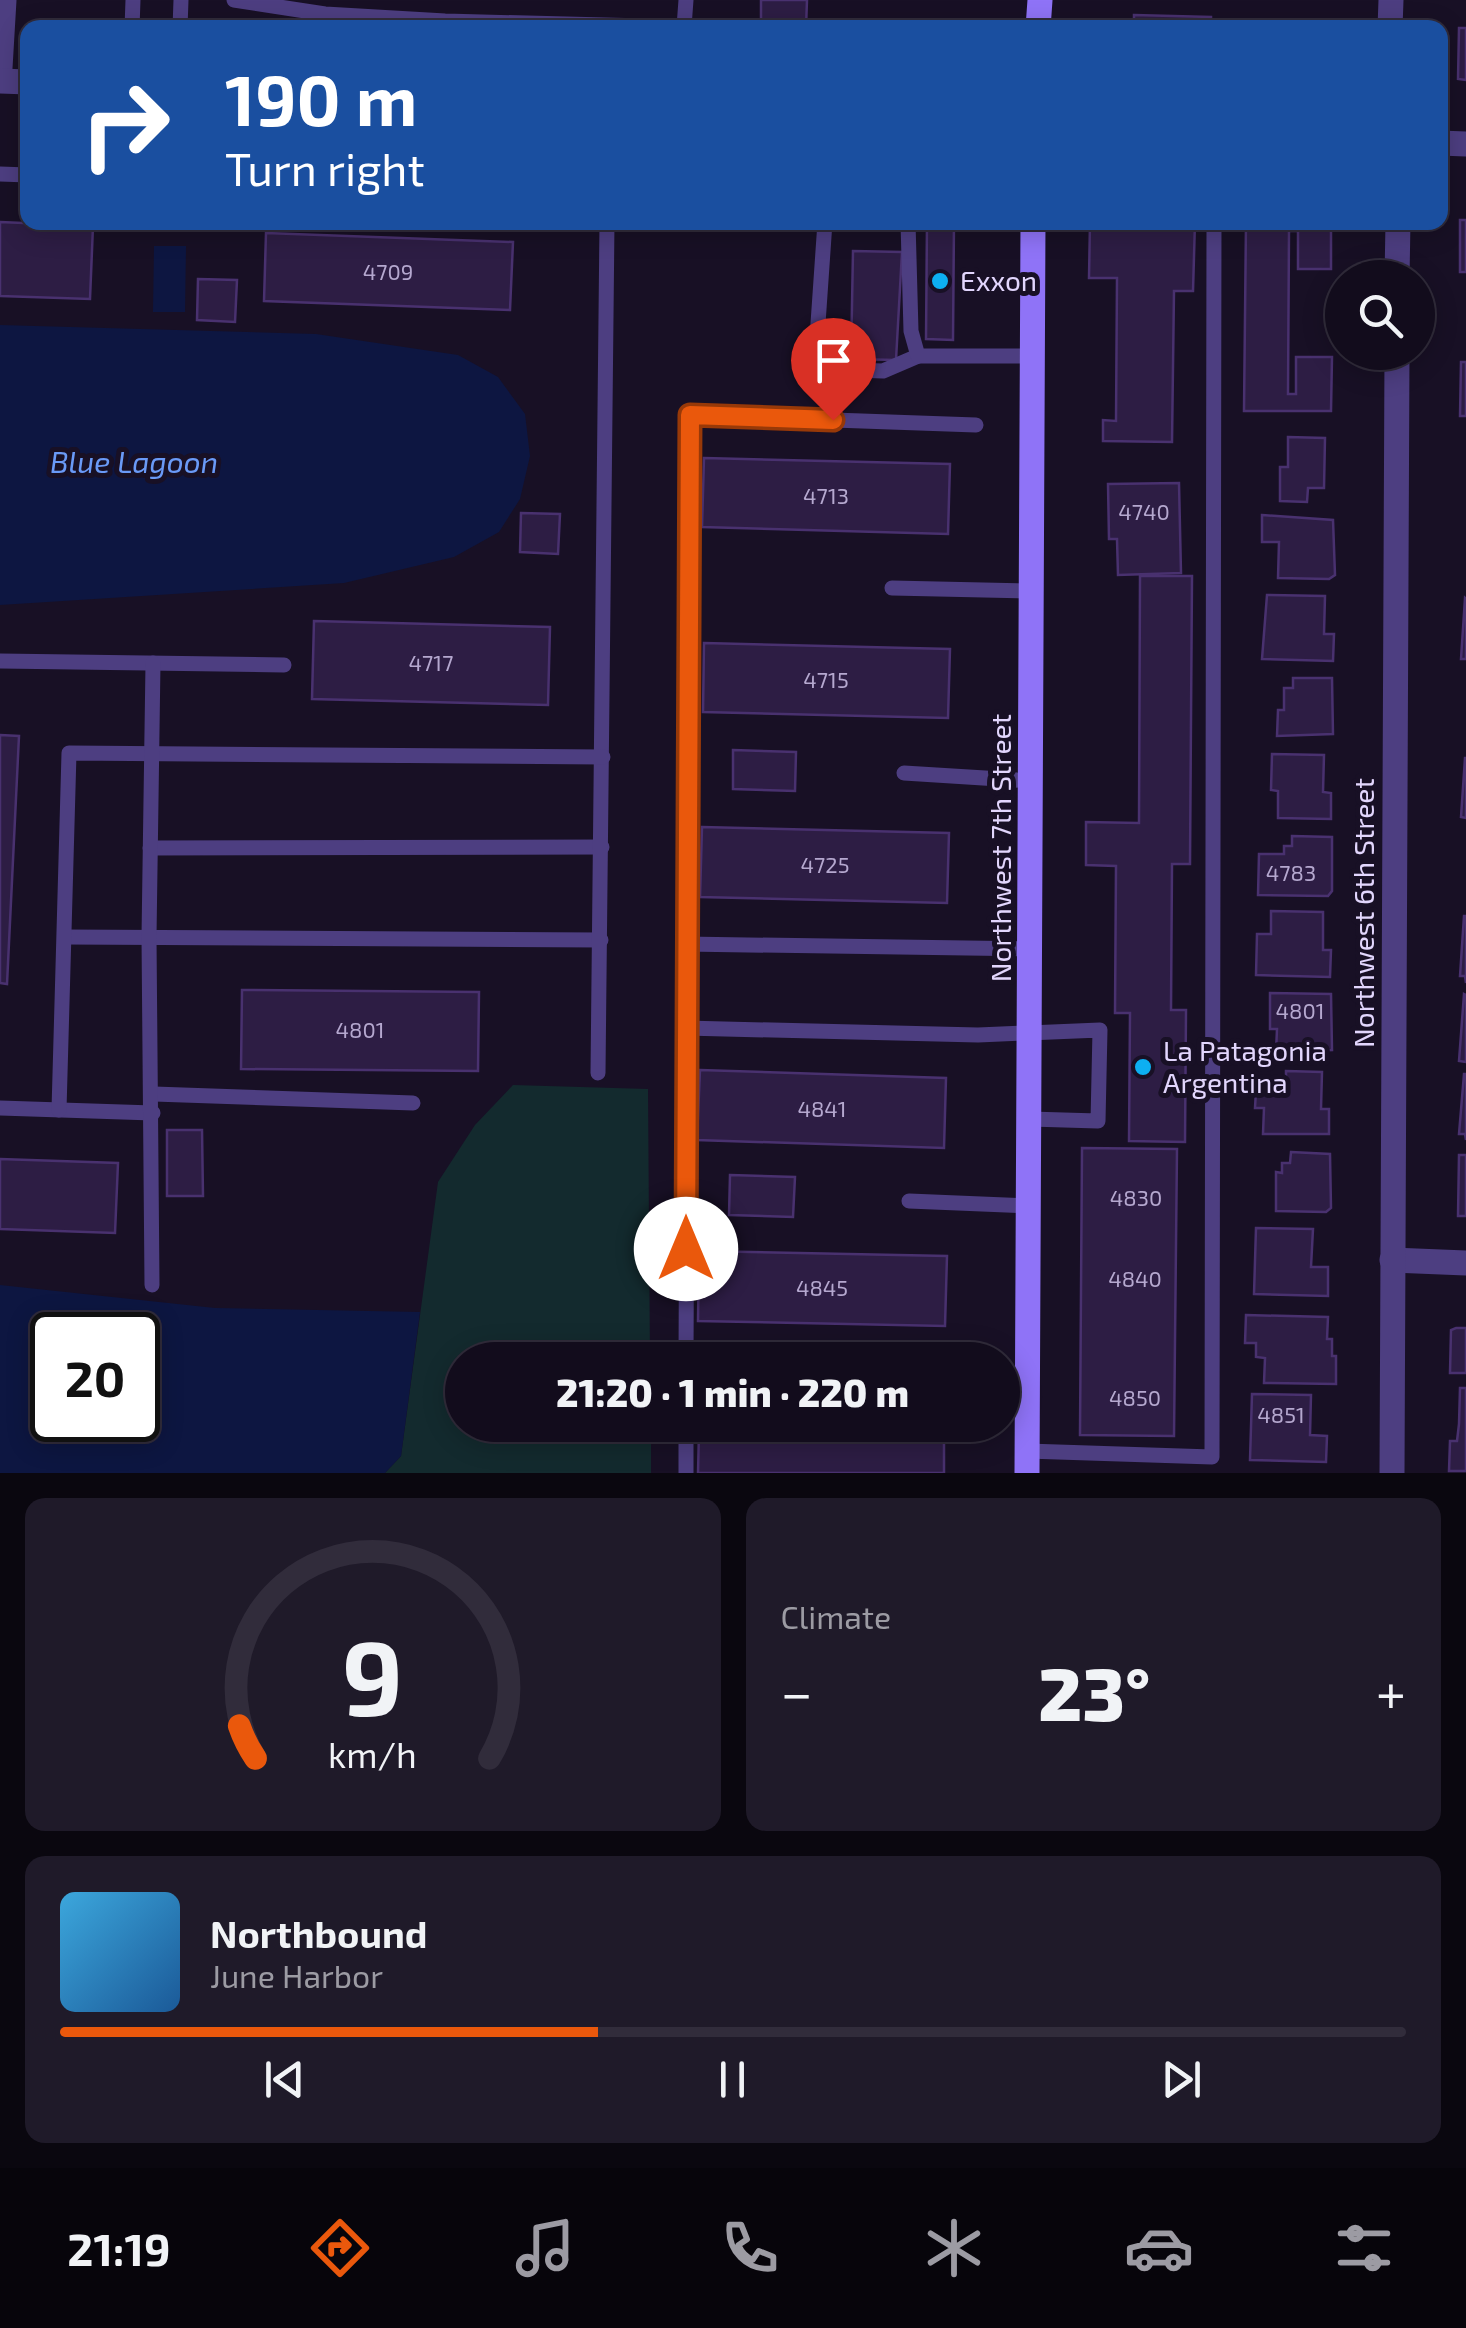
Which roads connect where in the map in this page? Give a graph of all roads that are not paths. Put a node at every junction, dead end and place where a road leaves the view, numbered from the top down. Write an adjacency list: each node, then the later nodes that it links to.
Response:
1 (4, 0): 4 (street)
2 (234, 0): 3 (lane)
3 (415, 20)
4 (0, 68)
5 (607, 230): 22 (lane)
6 (824, 230): 12 (lane)
7 (908, 230): 12 (lane)
8 (1033, 230): 13 (main road, Northwest 7th Street)
9 (1214, 230): 50 (lane)
10 (1398, 230): 11 (street)
11 (1398, 260)
12 (918, 356): 13 (lane)
13 (1032, 356): 17 (main road, Northwest 7th Street)
14 (1397, 370): 43 (street, Northwest 6th Street)
15 (976, 424): 30 (lane)
16 (892, 588): 17 (lane)
17 (1032, 592): 24 (main road, Northwest 7th Street)
18 (0, 661): 19 (lane)
19 (153, 663): 20 (lane); 21 (lane)
20 (284, 666)
21 (152, 753): 22 (lane); 26 (lane); 27 (lane)
22 (603, 757): 25 (lane)
23 (904, 774): 24 (lane)
24 (1032, 780): 31 (main road, Northwest 7th Street)
25 (602, 847): 26 (lane); 29 (lane)
26 (150, 848): 28 (lane)
27 (65, 937): 28 (lane); 38 (lane)
28 (149, 937): 29 (lane); 35 (lane)
29 (600, 940): 34 (lane)
30 (685, 944): 31 (lane); 32 (lane)
31 (1031, 949): 33 (main road, Northwest 7th Street)
32 (685, 1028): 33 (lane); 46 (lane)
33 (1030, 1033): 40 (main road, Northwest 7th Street); 40 (lane)
34 (598, 1073)
35 (154, 1094): 36 (lane); 39 (lane)
36 (414, 1103)
37 (0, 1108): 38 (lane)
38 (60, 1110): 39 (lane)
39 (153, 1113): 45 (lane)
40 (1030, 1119): 42 (main road, Northwest 7th Street)
41 (909, 1201): 42 (lane)
42 (1029, 1206): 47 (main road, Northwest 7th Street)
43 (1392, 1260): 44 (street); 52 (street, Northwest 6th Street)
44 (1466, 1262)
45 (152, 1285)
46 (686, 1342)
47 (1018, 1342)
48 (1020, 1417): 50 (main road, Northwest 7th Street)
49 (686, 1442): 51 (lane)
50 (1027, 1462)
51 (686, 1473)
52 (1392, 1473)

